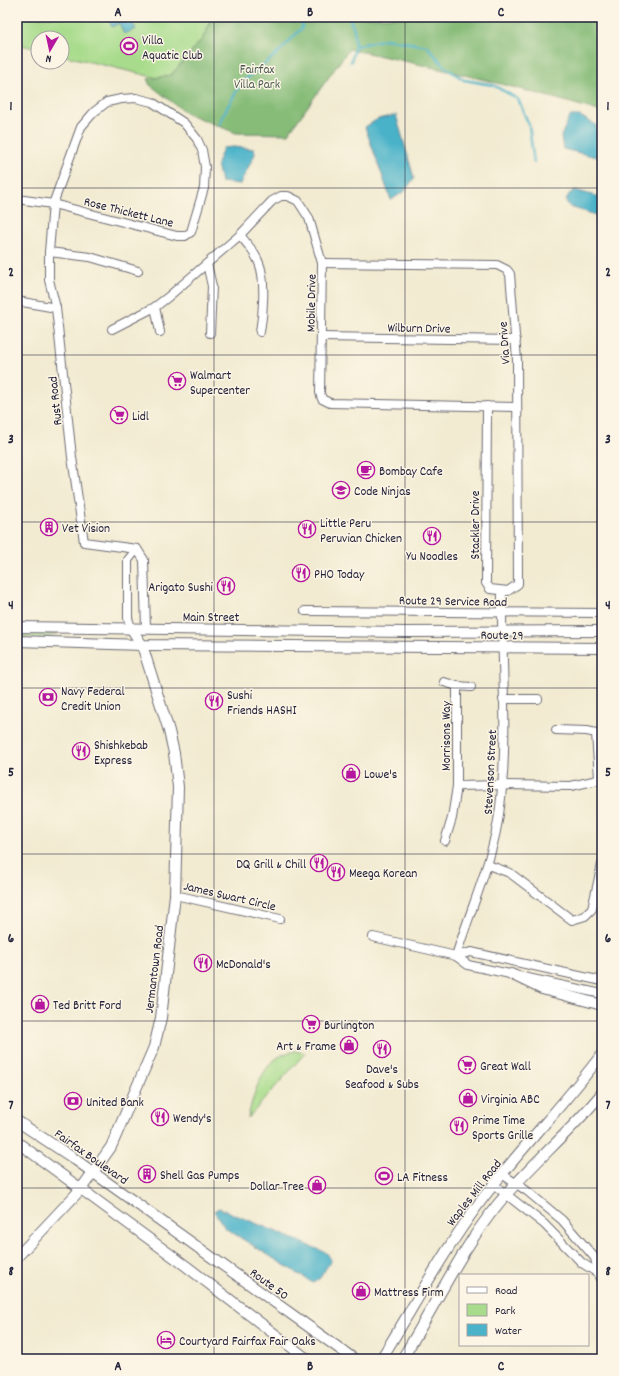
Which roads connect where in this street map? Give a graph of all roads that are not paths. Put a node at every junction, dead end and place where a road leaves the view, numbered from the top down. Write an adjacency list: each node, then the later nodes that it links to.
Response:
1 (17, 199): 2 (street, Rose Thickett Lane)
2 (53, 204): 2 (street, Rose Thickett Lane); 4 (street, Rust Road)
3 (240, 235): 5 (street, Mobile Drive); 6 (street, Mobile Drive); 13 (street)
4 (49, 252): 7 (street); 10 (street, Rust Road)
5 (322, 263): 15 (street, Mobile Drive); 16 (street, Via Drive)
6 (207, 264): 9 (street, Mobile Drive); 14 (street)
7 (138, 271)
8 (17, 301): 10 (street)
9 (155, 307): 11 (street, Mobile Drive); 12 (street)
10 (56, 308): 19 (street, Rust Road)
11 (112, 329)
12 (160, 332)
13 (260, 332)
14 (210, 333)
15 (322, 337): 16 (street, Wilburn Drive); 17 (street, Mobile Drive)
16 (516, 340): 18 (street, Via Drive)
17 (487, 406): 18 (street, Mobile Drive); 20 (street, Stackler Drive)
18 (517, 407): 20 (street, Via Drive)
19 (137, 549): 25 (street); 26 (street)
20 (502, 591): 22 (street)
21 (305, 611): 22 (street, Route 29 Service Road)
22 (502, 612): 23 (street, Route 29 Service Road); 27 (street)
23 (602, 613)
24 (17, 627): 25 (main road, Main Street)
25 (130, 628): 26 (main road, Main Street); 31 (main road, Jermantown Road)
26 (146, 629): 29 (main road, Main Street); 31 (main road)
27 (503, 631): 28 (main road, Route 29); 29 (main road, Route 29); 32 (street, Stevenson Street)
28 (602, 631)
29 (406, 632)
30 (17, 641): 31 (main road)
31 (142, 645): 32 (main road, Route 29); 47 (main road, Jermantown Road)
32 (504, 647): 33 (main road, Route 29); 37 (street, Stevenson Street)
33 (602, 648)
34 (444, 682): 35 (street)
35 (456, 686): 36 (street); 43 (street, Morrisons Way)
36 (471, 687)
37 (503, 699): 38 (street); 42 (street, Stevenson Street)
38 (538, 699)
39 (556, 730): 40 (street)
40 (599, 733): 41 (street)
41 (600, 778): 42 (street, Morrisons Way)
42 (502, 785): 43 (street, Morrisons Way); 46 (street, Stevenson Street)
43 (457, 786): 44 (street, Morrisons Way)
44 (445, 841)
45 (602, 864): 46 (street)
46 (488, 865): 50 (street, Stevenson Street)
47 (175, 895): 48 (street, James Swart Circle); 59 (main road, Jermantown Road)
48 (280, 919)
49 (373, 937): 50 (street)
50 (456, 956): 51 (street); 52 (street)
51 (511, 974): 53 (street); 54 (main road)
52 (602, 981)
53 (602, 994)
54 (602, 1005)
55 (602, 1054): 60 (main road, Waples Mill Road)
56 (602, 1094): 62 (main road)
57 (17, 1121): 59 (main road, Fairfax Boulevard)
58 (17, 1142): 63 (main road)
59 (93, 1173): 63 (main road, Jermantown Road); 65 (main road, Fairfax Boulevard)
60 (502, 1174): 61 (main road, Waples Mill Road); 62 (street)
61 (494, 1184): 64 (street); 70 (main road, Waples Mill Road)
62 (517, 1185): 64 (main road); 67 (street)
63 (81, 1189): 66 (main road, Jermantown Road); 68 (main road)
64 (508, 1194): 67 (street); 71 (main road)
65 (171, 1228): 69 (main road, Route 50)
66 (17, 1257)
67 (600, 1277)
68 (307, 1359)
69 (354, 1359)
70 (382, 1359)
71 (402, 1359)

